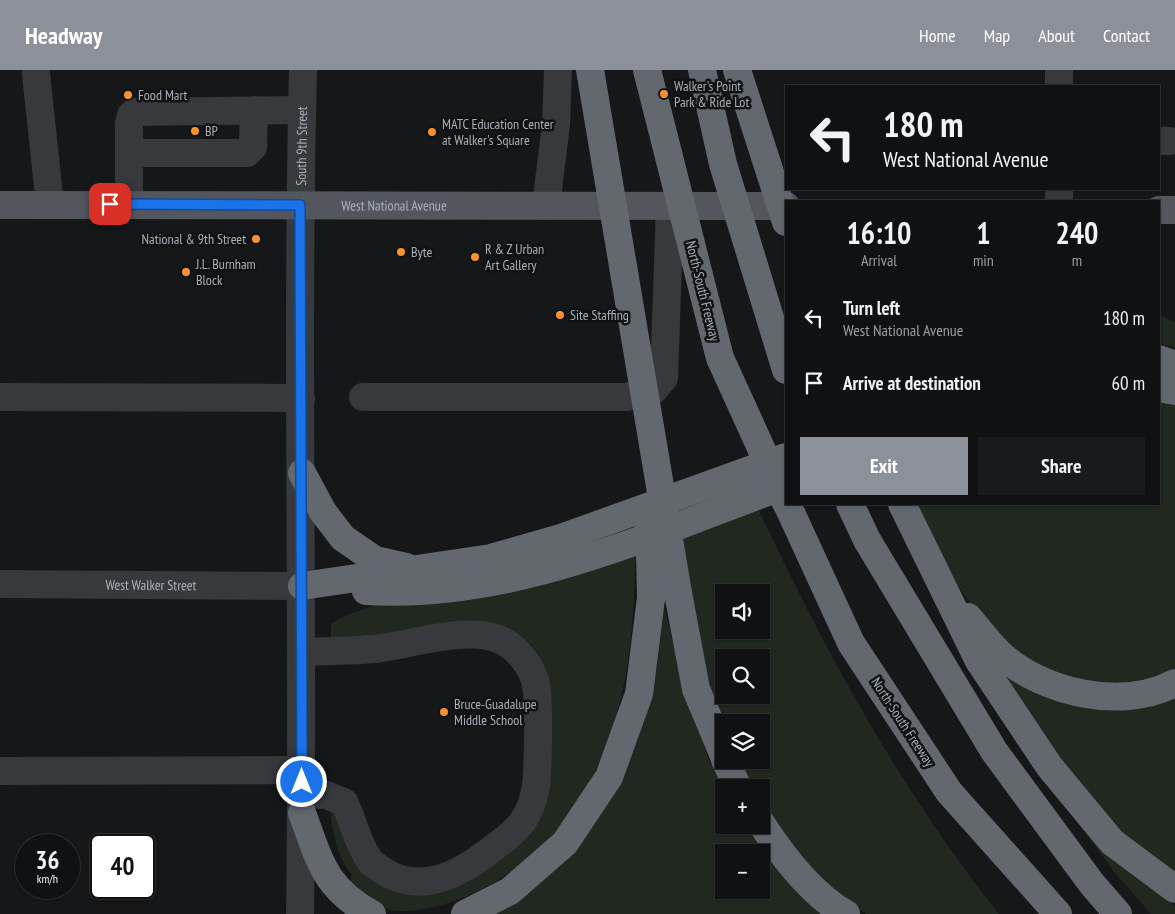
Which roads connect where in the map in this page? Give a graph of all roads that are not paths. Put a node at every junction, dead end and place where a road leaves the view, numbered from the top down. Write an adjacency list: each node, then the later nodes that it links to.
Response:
1 (303, 70): 11 (street, South 9th Street)
2 (558, 70): 17 (street)
3 (590, 70): 31 (highway, bridge)
4 (647, 70): 35 (highway, North-South Freeway, bridge)
5 (702, 70): 25 (highway, bridge)
6 (737, 70): 22 (highway, bridge)
7 (1059, 70): 9 (street)
8 (36, 74): 14 (street)
9 (1059, 85)
10 (254, 110): 11 (street); 12 (street); 12 (street)
11 (302, 110): 16 (street, South 9th Street)
12 (129, 153): 15 (street)
13 (0, 204): 14 (main road, West National Avenue)
14 (50, 204): 15 (main road, West National Avenue)
15 (130, 204): 16 (main road, West National Avenue)
16 (300, 205): 17 (main road, West National Avenue); 30 (street, South 9th Street)
17 (546, 206): 18 (main road, West National Avenue)
18 (670, 206): 19 (main road, West National Avenue); 29 (street)
19 (785, 206)
20 (1160, 210): 21 (main road)
21 (1175, 210)
22 (785, 219)
23 (1160, 359): 24 (highway)
24 (1175, 365)
25 (785, 367)
26 (1160, 388): 27 (highway)
27 (1175, 391)
28 (0, 397): 30 (street)
29 (363, 397)
30 (301, 398): 33 (street, South 9th Street)
31 (648, 418): 45 (highway, bridge); 52 (highway, bridge)
32 (785, 457): 39 (highway)
33 (302, 472): 39 (highway); 42 (street, South 9th Street)
34 (785, 485): 42 (highway)
35 (785, 501)
36 (787, 505): 54 (highway, North-South Freeway)
37 (850, 505): 55 (highway)
38 (902, 505): 41 (highway)
39 (419, 570): 42 (highway)
40 (0, 584): 42 (street, West Walker Street)
41 (941, 584): 44 (highway); 49 (highway)
42 (302, 586): 43 (street, South 9th Street)
43 (302, 652): 47 (street, South 9th Street); 47 (street)
44 (1175, 683)
45 (715, 734)
46 (0, 771): 47 (street)
47 (302, 792): 50 (street, South 9th Street); 51 (highway)
48 (768, 834): 53 (highway)
49 (1175, 889)
50 (300, 914)
51 (372, 914)
52 (465, 914)
53 (846, 914)
54 (1058, 914)
55 (1118, 914)

